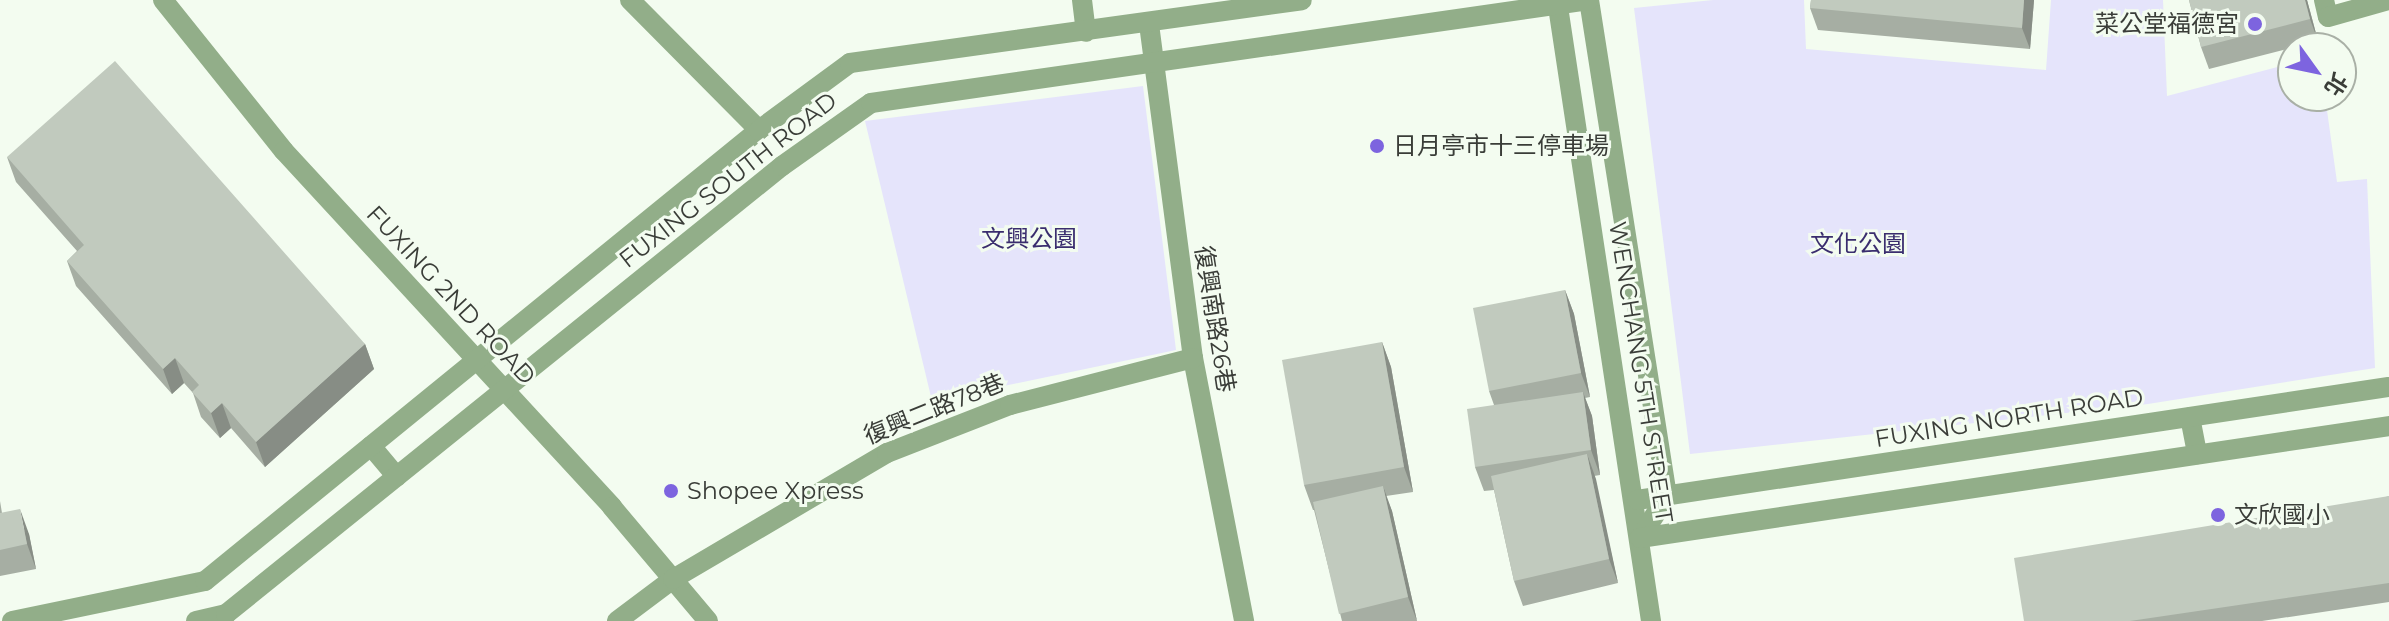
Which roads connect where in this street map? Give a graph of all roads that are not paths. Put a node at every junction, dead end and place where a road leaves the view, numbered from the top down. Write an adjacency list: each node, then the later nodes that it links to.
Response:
1 (163, 0): 14 (street, FUXING 2ND ROAD)
2 (630, 0): 12 (street)
3 (1082, 0): 10 (street)
4 (1302, 0): 9 (street, FUXING SOUTH ROAD)
5 (1589, 0): 8 (street, FUXING SOUTH ROAD); 22 (street, WENCHANG 5TH STREET)
6 (2324, 0): 7 (street)
7 (2389, 0)
8 (1557, 2): 11 (street, FUXING SOUTH ROAD); 23 (street, WENCHANG 5TH STREET)
9 (1149, 24): 10 (street, FUXING SOUTH ROAD); 11 (street, 復興南路26巷)
10 (1086, 32): 12 (street, FUXING SOUTH ROAD)
11 (1151, 67): 13 (street, 復興南路26巷); 16 (street, FUXING SOUTH ROAD)
12 (759, 130): 14 (street, FUXING SOUTH ROAD)
13 (1193, 358): 25 (street, 復興二路78巷); 30 (street, 復興南路26巷)
14 (477, 360): 16 (street, FUXING 2ND ROAD); 19 (street, FUXING SOUTH ROAD)
15 (2389, 387): 17 (street, FUXING NORTH ROAD)
16 (505, 390): 21 (street, FUXING SOUTH ROAD); 25 (street, FUXING 2ND ROAD)
17 (2190, 417): 20 (street); 22 (street, FUXING NORTH ROAD)
18 (2389, 426): 20 (street)
19 (371, 446): 21 (street); 26 (street, FUXING SOUTH ROAD)
20 (2197, 454): 24 (street)
21 (397, 477): 27 (street, FUXING SOUTH ROAD)
22 (1667, 496): 23 (street, FUXING NORTH ROAD); 24 (street, WENCHANG 5TH STREET)
23 (1637, 500): 24 (street, WENCHANG 5TH STREET)
24 (1640, 538): 31 (street)
25 (673, 579): 28 (street, 復興二路78巷); 29 (street, FUXING 2ND ROAD)
26 (12, 621)
27 (196, 621)
28 (617, 621)
29 (708, 621)
30 (1244, 621)
31 (1651, 621)

